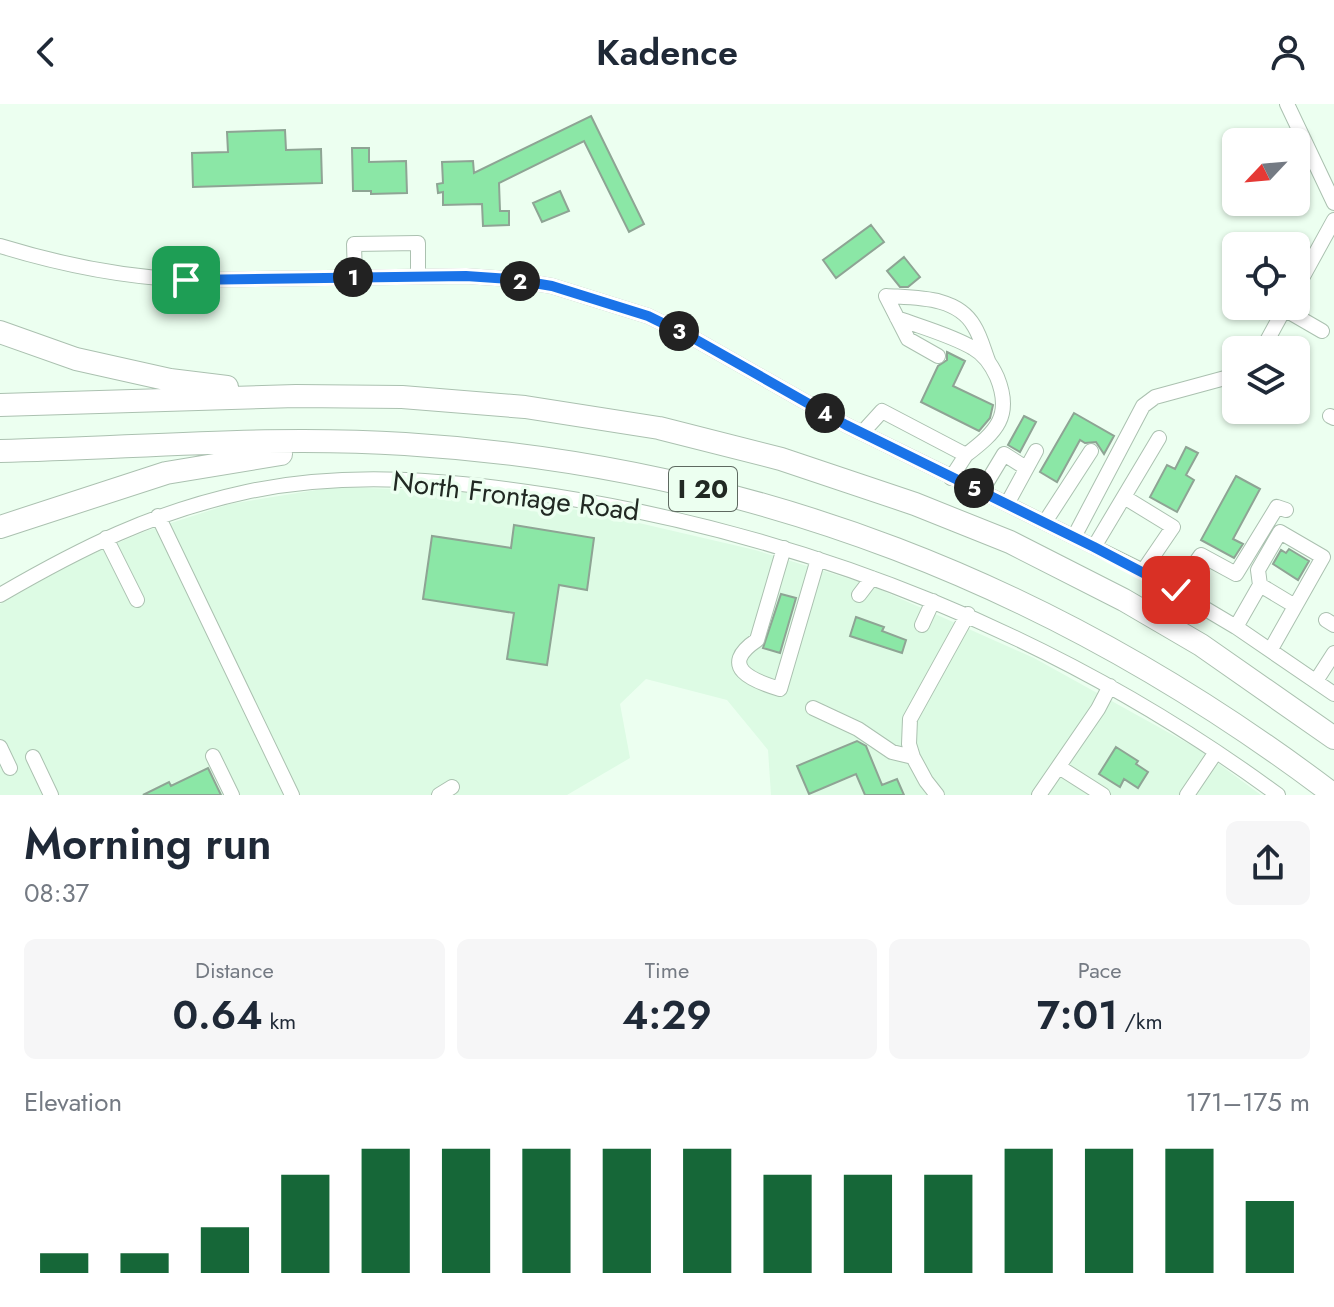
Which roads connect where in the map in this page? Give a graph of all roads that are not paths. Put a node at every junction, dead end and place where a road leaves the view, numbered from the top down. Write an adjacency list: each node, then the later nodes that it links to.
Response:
1 (1287, 104): 2 (street)
2 (1334, 203)
3 (1334, 220): 5 (street)
4 (0, 246): 7 (street)
5 (1310, 264)
6 (418, 275): 7 (street); 7 (street); 17 (street)
7 (355, 277)
8 (897, 318): 12 (street); 13 (street); 13 (street)
9 (1304, 320): 10 (street)
10 (1322, 331)
11 (0, 332): 15 (highway)
12 (938, 356)
13 (989, 363): 23 (street)
14 (1222, 379): 33 (street)
15 (296, 396): 16 (highway, I 20); 56 (highway, I 20)
16 (0, 405)
17 (862, 433): 23 (street); 25 (street)
18 (1159, 438): 27 (street)
19 (401, 443): 20 (highway, I 20); 32 (highway); 72 (highway, I 20)
20 (0, 451)
21 (1036, 451): 24 (street)
22 (1091, 451): 31 (street)
23 (966, 455): 25 (street)
24 (1026, 468): 26 (street); 28 (street)
25 (951, 478): 26 (street)
26 (981, 492): 28 (street)
27 (1124, 497): 35 (street); 38 (street)
28 (1007, 504): 31 (street)
29 (1286, 510): 41 (street)
30 (158, 516): 34 (street, North Frontage Road); 36 (street, North Frontage Road); 66 (street)
31 (1045, 522): 33 (street)
32 (0, 527)
33 (1074, 537): 35 (street)
34 (106, 538): 42 (street, North Frontage Road); 44 (street)
35 (1094, 547): 38 (street)
36 (784, 548): 37 (street, North Frontage Road); 37 (street)
37 (818, 559): 39 (street, North Frontage Road)
38 (1143, 571): 41 (street)
39 (872, 578): 43 (street); 45 (street, North Frontage Road)
40 (1260, 585): 46 (street); 46 (street); 49 (street)
41 (1176, 590): 49 (street)
42 (0, 595)
43 (859, 595)
44 (137, 600)
45 (933, 601): 47 (street, North Frontage Road); 48 (street)
46 (1295, 606): 50 (street)
47 (968, 614): 53 (street, North Frontage Road); 61 (street)
48 (922, 625)
49 (1236, 627): 50 (street)
50 (1271, 649): 52 (street)
51 (1334, 653): 52 (street)
52 (1316, 681): 54 (street)
53 (1110, 686): 58 (street, North Frontage Road); 62 (street)
54 (1334, 694)
55 (813, 708): 61 (street)
56 (1334, 738)
57 (0, 747): 63 (street)
58 (1216, 752): 70 (street); 71 (street, North Frontage Road)
59 (213, 756): 65 (street)
60 (33, 757): 64 (street)
61 (913, 757): 67 (street)
62 (1059, 767): 68 (street); 69 (street)
63 (10, 768)
64 (51, 795)
65 (232, 795)
66 (292, 795)
67 (937, 795)
68 (1039, 795)
69 (1103, 795)
70 (1187, 795)
71 (1278, 795)
72 (1334, 795)

